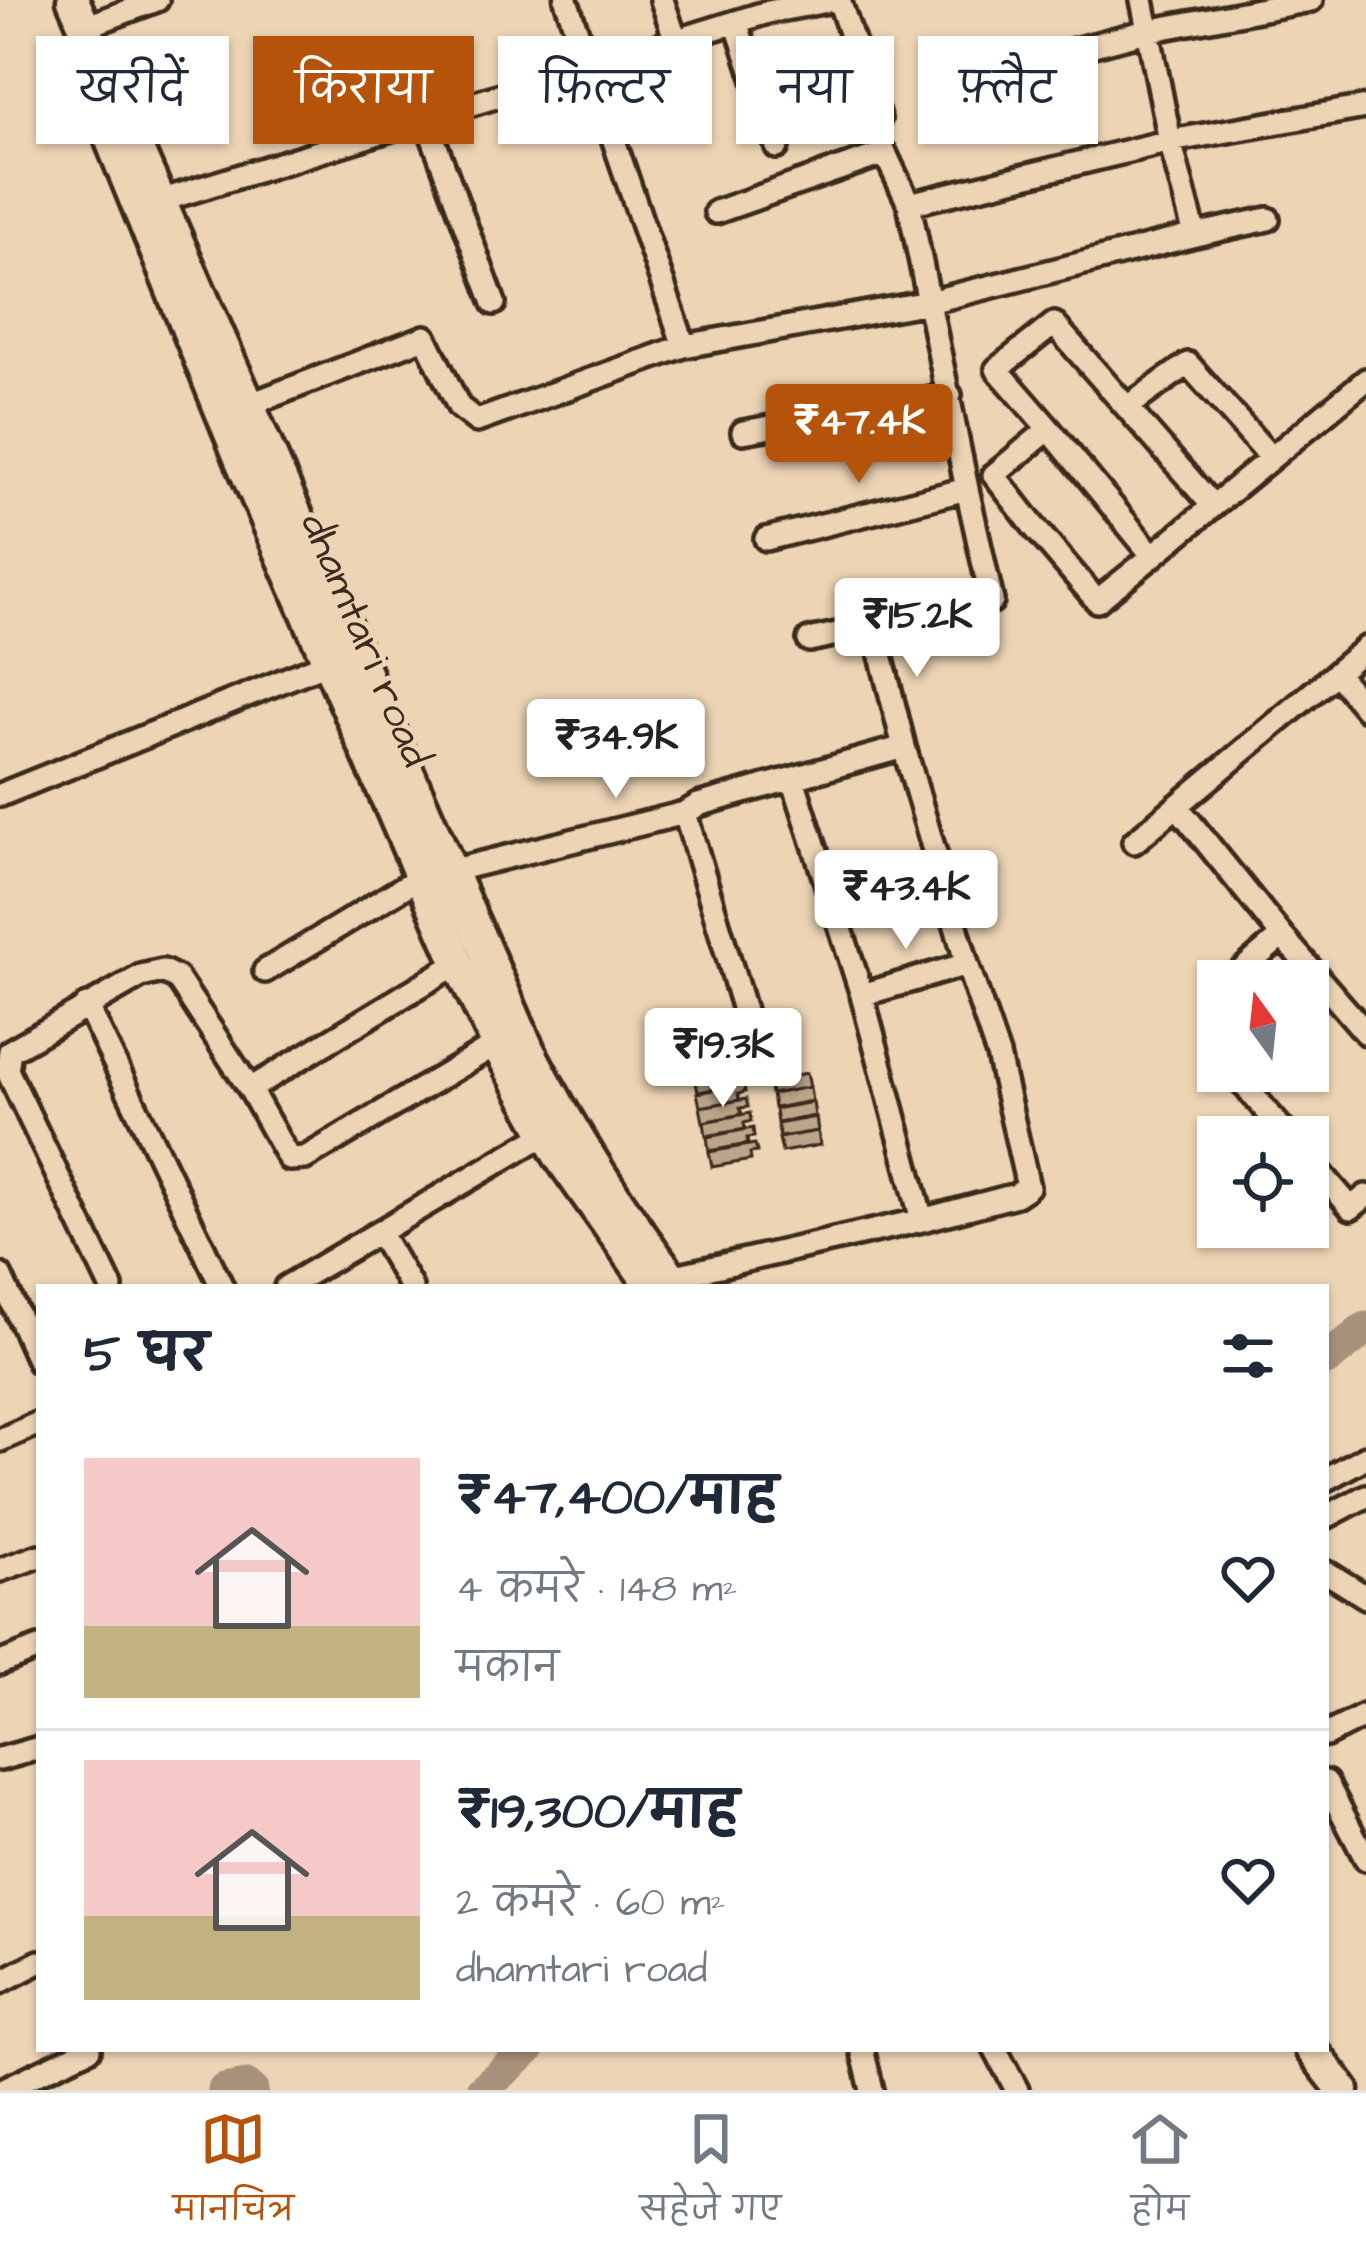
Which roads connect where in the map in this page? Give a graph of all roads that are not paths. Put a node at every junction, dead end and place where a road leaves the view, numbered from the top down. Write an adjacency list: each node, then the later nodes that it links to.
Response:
1 (55, 0): 45 (main road, dhamtari road)
2 (158, 0): 9 (street)
3 (566, 0): 12 (street)
4 (662, 0): 13 (street)
5 (836, 0): 8 (street); 15 (street)
6 (1142, 0): 11 (street)
7 (1311, 0): 11 (street)
8 (765, 6): 10 (street)
9 (79, 13): 23 (main road)
10 (736, 22): 14 (street); 22 (street)
11 (1147, 31): 16 (street); 18 (street)
12 (579, 36)
13 (674, 36)
14 (692, 36)
15 (849, 36)
16 (1098, 44)
17 (1366, 107): 18 (street)
18 (1170, 141): 24 (street); 27 (street)
19 (343, 144): 23 (street)
20 (436, 144): 29 (street)
21 (616, 144): 30 (street)
22 (777, 146)
23 (160, 201): 33 (main road)
24 (909, 204): 25 (street); 28 (street)
25 (716, 212)
26 (1268, 219): 27 (street)
27 (1195, 235): 28 (street)
28 (929, 302): 30 (street); 32 (street)
29 (494, 303)
30 (684, 346): 33 (street)
31 (1366, 380): 37 (street)
32 (950, 395): 36 (street); 38 (street)
33 (248, 406): 45 (main road)
34 (1127, 407): 35 (street); 37 (street); 39 (street)
35 (1049, 429): 41 (street); 41 (street)
36 (743, 432)
37 (1271, 458): 39 (street)
38 (967, 489): 40 (street); 42 (street)
39 (1213, 506): 41 (street)
40 (766, 539)
41 (1153, 556)
42 (874, 627): 43 (street); 48 (street)
43 (809, 640)
44 (1366, 648): 46 (street)
45 (342, 657): 50 (street); 54 (main road)
46 (1336, 673): 47 (street); 51 (street)
47 (1366, 709)
48 (904, 747): 49 (street); 58 (street)
49 (794, 779): 52 (street); 60 (street)
50 (0, 795)
51 (1178, 806): 53 (street); 55 (street)
52 (685, 813): 54 (street); 62 (street)
53 (1134, 842)
54 (436, 875): 57 (main road); 59 (street); 68 (main road)
55 (1282, 936): 56 (street); 63 (street)
56 (1254, 960)
57 (458, 963): 64 (main road); 65 (street)
58 (967, 964): 60 (street); 71 (street)
59 (265, 971)
60 (862, 995): 71 (street)
61 (87, 1005): 65 (street); 76 (street); 77 (street)
62 (746, 1017)
63 (1366, 1033)
64 (496, 1044): 65 (street); 68 (main road)
65 (250, 1089)
66 (1250, 1092): 67 (street)
67 (1271, 1116)
68 (556, 1128): 73 (street); 79 (main road)
69 (1329, 1177): 70 (street)
70 (1359, 1202): 72 (street)
71 (922, 1220): 79 (street)
72 (1366, 1227)
73 (380, 1232): 75 (street); 78 (street)
74 (0, 1275): 80 (street)
75 (317, 1279)
76 (110, 1284)
77 (221, 1284)
78 (409, 1284)
79 (667, 1284)
80 (36, 1355)
81 (36, 1424): 82 (street)
82 (0, 1440)
83 (1366, 1457): 84 (street)
84 (1329, 1477)
85 (1366, 1496): 86 (street)
86 (1329, 1515)
87 (36, 1557): 88 (street)
88 (0, 1570)
89 (1329, 1574): 90 (street)
90 (1366, 1597)
91 (36, 1649): 92 (street)
92 (0, 1663)
93 (1366, 1715): 94 (street)
94 (1329, 1734)
95 (36, 1749): 96 (street)
96 (0, 1759)
97 (1329, 1788): 98 (street)
98 (1366, 1859)
99 (36, 1964): 100 (street)
100 (0, 1982)
101 (83, 2052): 106 (street)
102 (863, 2052): 107 (street)
103 (997, 2052): 108 (street)
104 (1289, 2052): 109 (main road)
105 (1313, 2052): 110 (main road)
106 (2, 2090)
107 (872, 2090)
108 (1017, 2090)
109 (1318, 2090)
110 (1343, 2090)

